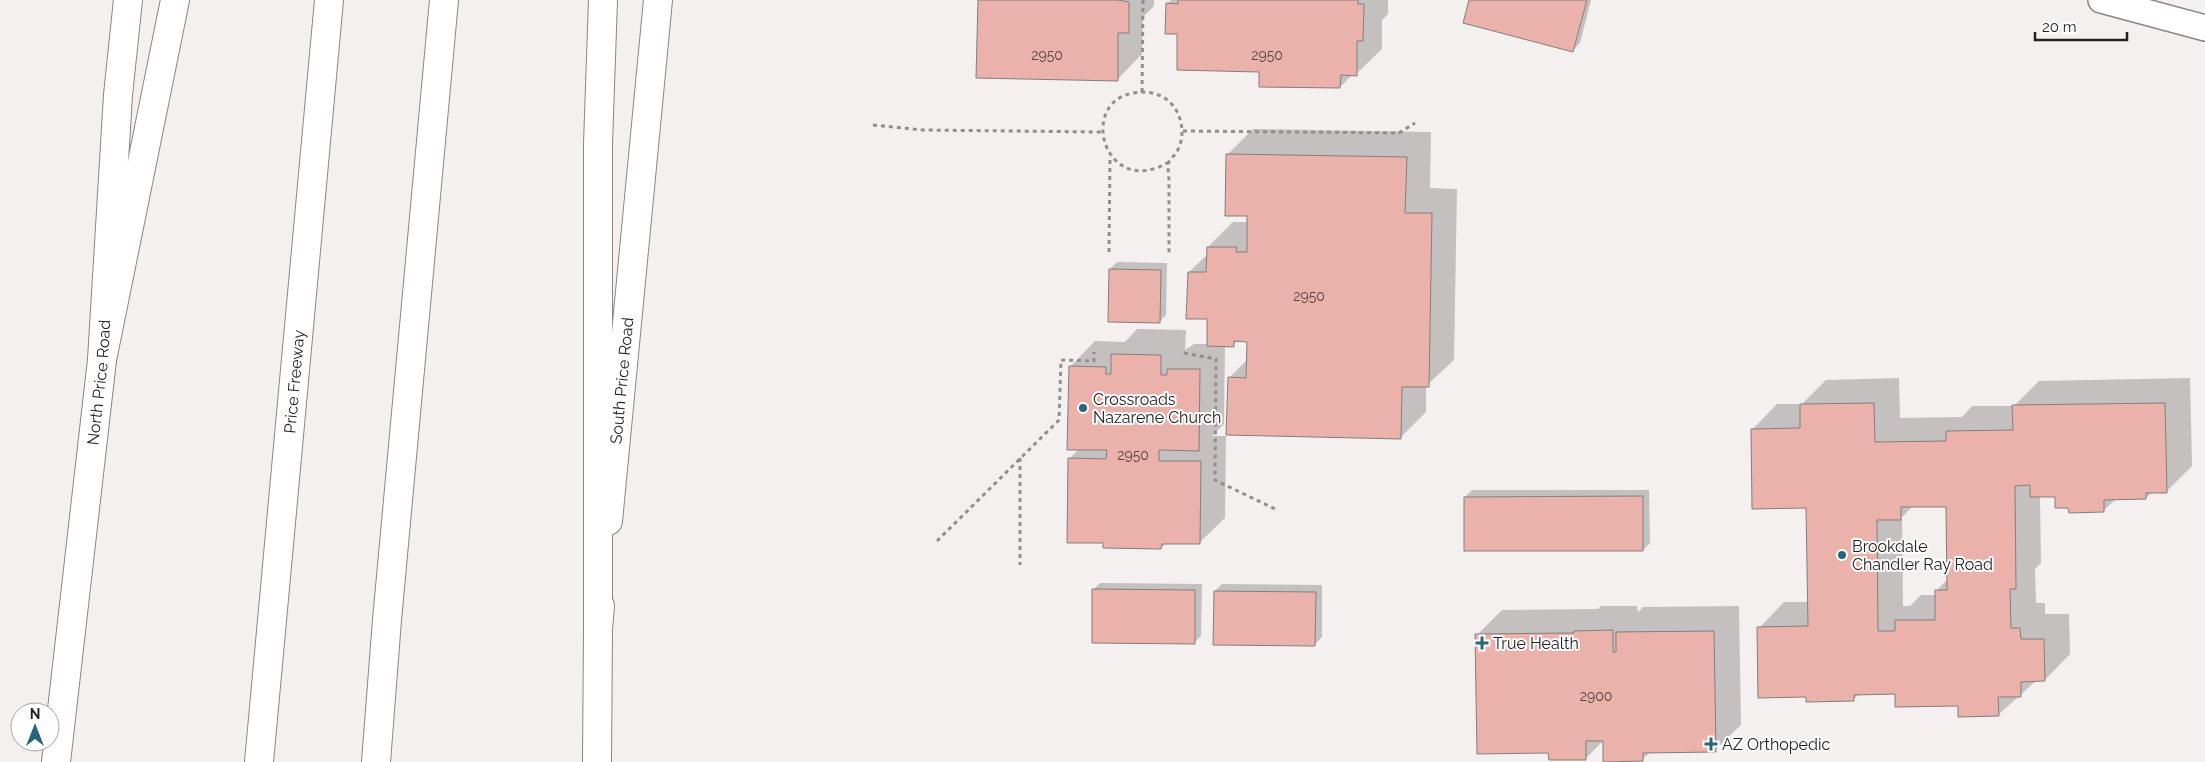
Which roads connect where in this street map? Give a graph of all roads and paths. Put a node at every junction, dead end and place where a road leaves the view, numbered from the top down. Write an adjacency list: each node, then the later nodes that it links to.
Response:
1 (128, 0): 21 (main road, North Price Road)
2 (175, 0): 21 (main road)
3 (329, 0): 28 (main road, Price Freeway)
4 (444, 0): 29 (main road)
5 (603, 0): 26 (main road)
6 (658, 0): 26 (main road, South Price Road)
7 (1143, 0): 10 (path)
8 (2101, 0): 9 (street)
9 (2205, 28)
10 (1142, 92): 13 (path); 14 (path)
11 (1415, 123): 13 (path)
12 (873, 125): 14 (path)
13 (1182, 131): 16 (path)
14 (1102, 132): 15 (path)
15 (1110, 156): 16 (path); 17 (path)
16 (1169, 162): 18 (path)
17 (1109, 252)
18 (1169, 253)
19 (1094, 352): 22 (path)
20 (1184, 353): 23 (path)
21 (102, 360): 27 (main road, North Price Road)
22 (1020, 458): 24 (path); 25 (path)
23 (1275, 510)
24 (937, 541)
25 (1020, 565)
26 (598, 629): 30 (main road, South Price Road)
27 (56, 762)
28 (259, 762)
29 (376, 762)
30 (597, 762)

